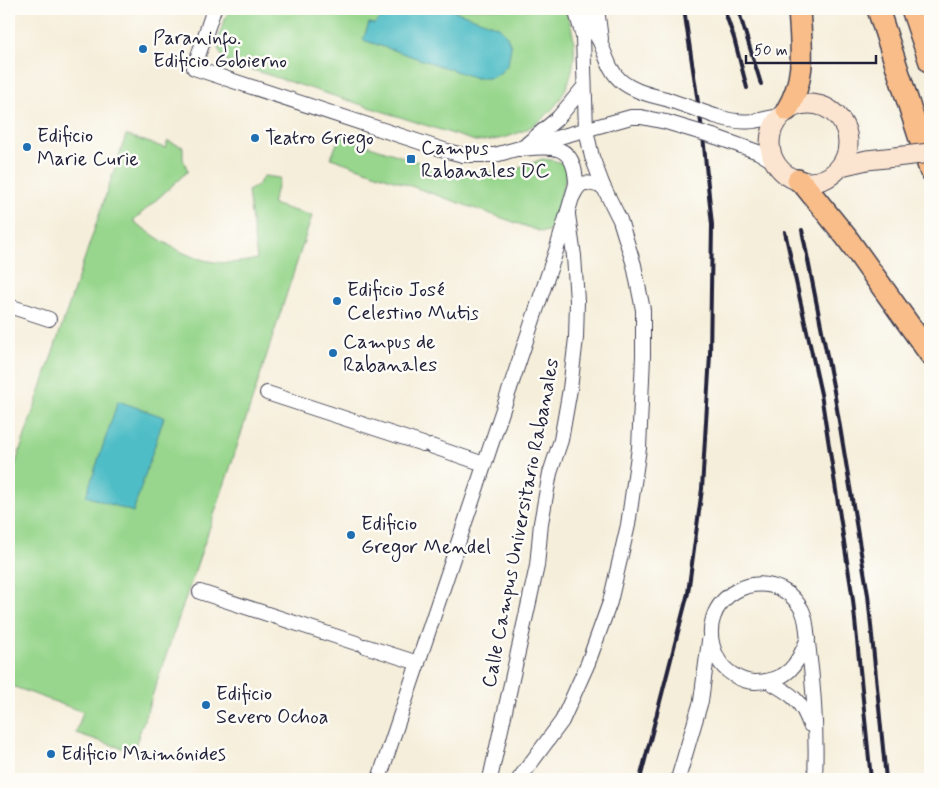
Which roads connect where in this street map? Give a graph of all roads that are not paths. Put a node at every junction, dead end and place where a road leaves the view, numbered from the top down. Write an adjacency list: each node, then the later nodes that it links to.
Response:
1 (214, 9): 14 (street, Calle Campus Universitario Rabanales)
2 (575, 9): 10 (street)
3 (580, 9): 8 (street)
4 (597, 9): 8 (street)
5 (799, 9): 11 (main road)
6 (878, 9): 19 (main road)
7 (912, 9): 9 (main road)
8 (603, 50): 11 (street, bridge)
9 (930, 62)
10 (583, 88): 12 (street); 14 (street, Calle Campus Universitario Rabanales)
11 (784, 113): 13 (street); 17 (street)
12 (586, 130): 14 (street, Calle Campus Universitario Rabanales); 17 (street, Calle Campus Universitario Rabanales, bridge); 21 (street)
13 (848, 143): 16 (street); 18 (street)
14 (520, 149): 22 (street, Calle Campus Universitario Rabanales)
15 (930, 153): 16 (street, bridge)
16 (889, 157): 18 (street)
17 (776, 163): 20 (street)
18 (840, 166): 20 (street)
19 (930, 170)
20 (798, 180): 25 (main road)
21 (603, 186): 22 (street, Calle Campus Universitario Rabanales); 36 (street)
22 (570, 206): 27 (street, Calle Campus Universitario Rabanales); 35 (street, Calle Campus Universitario Rabanales)
23 (9, 306): 24 (street)
24 (48, 319)
25 (930, 354)
26 (267, 393): 27 (street)
27 (484, 464): 31 (street, Calle Campus Universitario Rabanales)
28 (200, 592): 31 (street)
29 (712, 620): 30 (street); 32 (street); 37 (street)
30 (808, 638): 32 (street); 33 (street)
31 (418, 663): 34 (street, Calle Campus Universitario Rabanales)
32 (768, 682): 33 (street)
33 (815, 777)
34 (379, 779)
35 (490, 779)
36 (519, 779)
37 (678, 779)

